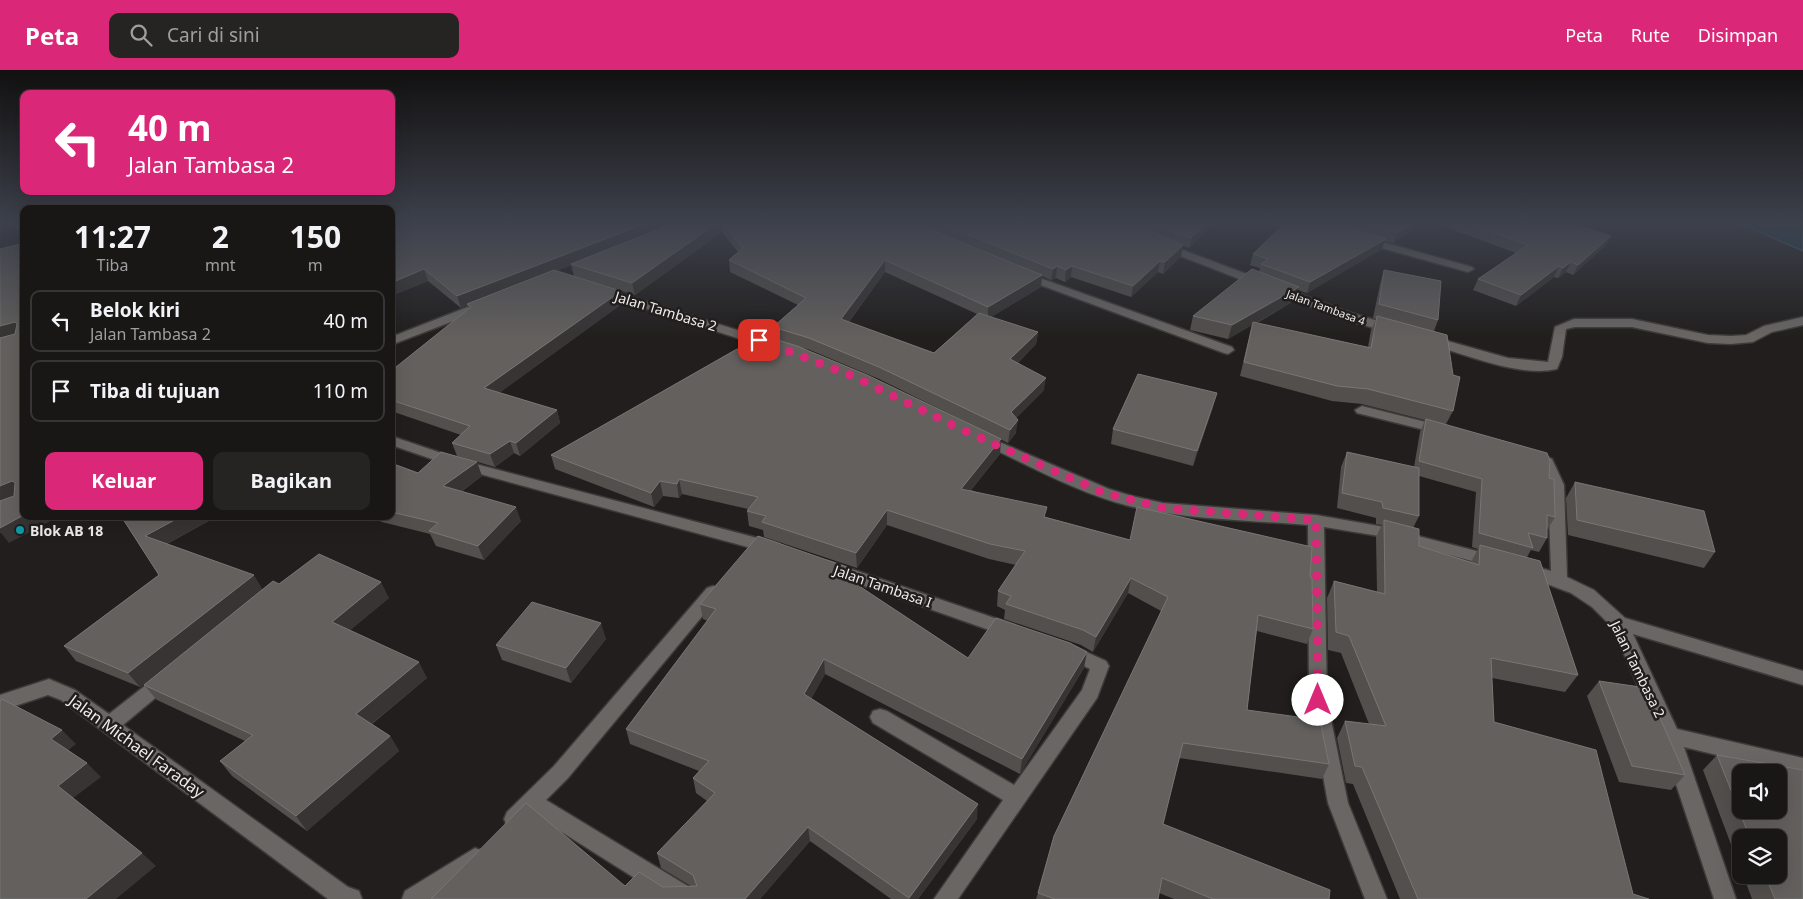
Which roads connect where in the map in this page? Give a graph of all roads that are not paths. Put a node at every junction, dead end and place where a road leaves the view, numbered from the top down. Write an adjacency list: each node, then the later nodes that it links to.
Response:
1 (1206, 262): 7 (street, Jalan Tambasa 4)
2 (1441, 262): 4 (street)
3 (1008, 268): 10 (street)
4 (1468, 269)
5 (586, 286): 9 (street, Jalan Tambasa 2)
6 (495, 301): 8 (street)
7 (1803, 321)
8 (395, 339)
9 (786, 349)
10 (1228, 350)
11 (1362, 410): 13 (street)
12 (967, 432): 16 (street, Jalan Tambasa 2)
13 (1459, 435)
14 (395, 441): 17 (street)
15 (1524, 453): 21 (street)
16 (1316, 520): 21 (street, Jalan Tambasa 2); 39 (street)
17 (756, 542): 18 (street); 19 (street)
18 (794, 555)
19 (744, 557)
20 (812, 561): 24 (street, Jalan Tambasa I)
21 (1560, 578): 23 (street, Jalan Tambasa 2)
22 (724, 579): 34 (street)
23 (1619, 623): 27 (street); 31 (street, Jalan Tambasa 2)
24 (1027, 636)
25 (1055, 646): 33 (street)
26 (177, 671): 30 (street)
27 (1803, 678)
28 (0, 703): 30 (street, Jalan Michael Faraday)
29 (880, 717): 33 (street)
30 (109, 725): 35 (street, Jalan Michael Faraday)
31 (1670, 736): 32 (street); 40 (street, Jalan Tambasa 2)
32 (1803, 767)
33 (1016, 797): 38 (street)
34 (531, 802): 36 (street); 37 (street)
35 (350, 899)
36 (413, 899)
37 (688, 899)
38 (944, 899)
39 (1376, 899)
40 (1725, 899)

